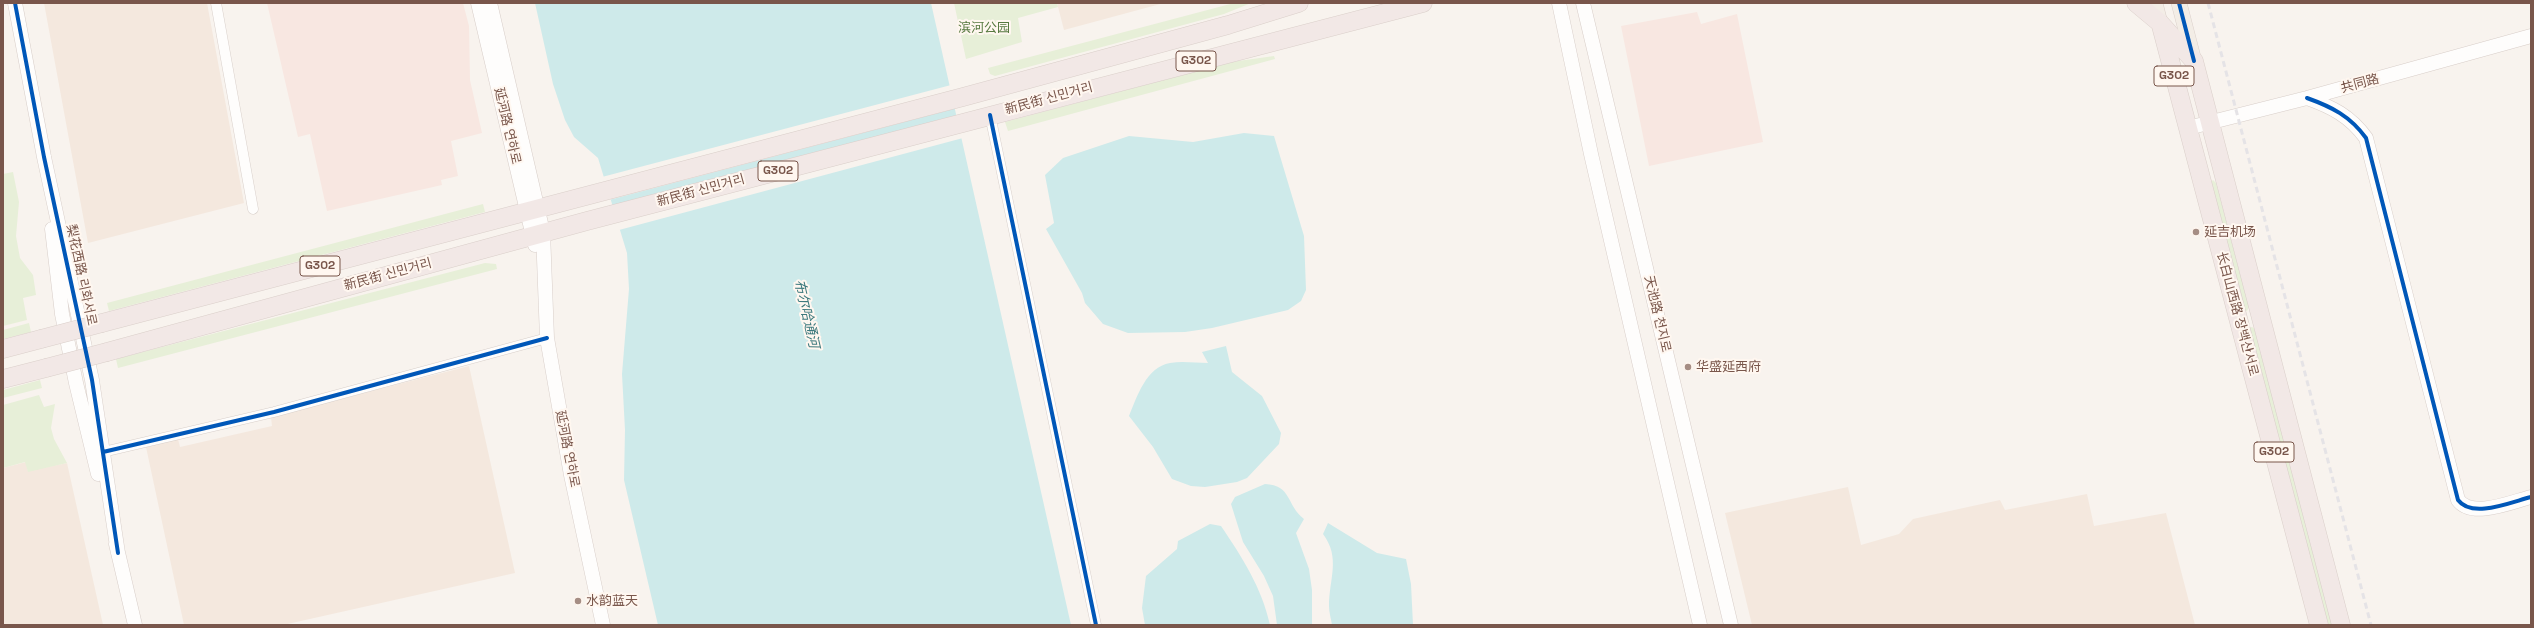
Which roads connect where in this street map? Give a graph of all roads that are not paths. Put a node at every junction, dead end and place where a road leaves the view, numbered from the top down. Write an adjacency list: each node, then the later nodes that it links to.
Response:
1 (15, 3): 20 (main road, 梨花西路 리화서로)
2 (216, 3): 21 (street)
3 (478, 3): 22 (main road, 延河路 연하로)
4 (490, 3): 22 (main road, 延河路 연하로)
5 (1299, 3): 15 (highway, 新民街 신민거리 / G302)
6 (1424, 3): 17 (highway, 新民街 신민거리 / G302)
7 (1560, 3): 33 (main road)
8 (1583, 3): 34 (main road, 天池路 천지로)
9 (2136, 3): 12 (highway, G302)
10 (2155, 3): 12 (main road, 长白山西路 장백산서로)
11 (2179, 3): 14 (main road, 长白山西路 장백산서로)
12 (2160, 23): 14 (highway, G302); 19 (highway, 长白山西路 장백산서로 / G302)
13 (2531, 36): 16 (main road, 共同路)
14 (2194, 62): 18 (highway, 长白山西路 장백산서로 / G302)
15 (991, 88): 17 (highway); 22 (highway, 新民街 신민거리 / G302)
16 (2307, 98): 18 (main road, 共同路); 28 (main road)
17 (994, 114): 23 (highway, 新民街 신민거리 / G302); 32 (street)
18 (2210, 123): 19 (main road, 共同路); 36 (highway, 长白山西路 장백산서로 / G302)
19 (2188, 128): 35 (highway, 长白山西路 장백산서로 / G302)
20 (44, 157): 27 (main road, 梨花西路 리화서로); 29 (main road, 梨花西路 리화서로)
21 (253, 209)
22 (532, 210): 23 (main road, 延河路 연하로); 25 (highway, 新民街 신민거리 / G302, bridge)
23 (538, 234): 24 (main road, 延河路 연하로); 26 (highway, 新民街 신민거리 / G302, bridge)
24 (547, 338): 27 (street); 31 (main road, 延河路 연하로)
25 (3, 349)
26 (3, 379)
27 (103, 452): 29 (main road, 梨花西路 리화서로)
28 (2531, 497)
29 (118, 553): 30 (main road, 梨花西路 리화서로)
30 (134, 625)
31 (602, 625)
32 (1096, 625)
33 (1700, 625)
34 (1731, 625)
35 (2319, 625)
36 (2341, 625)

